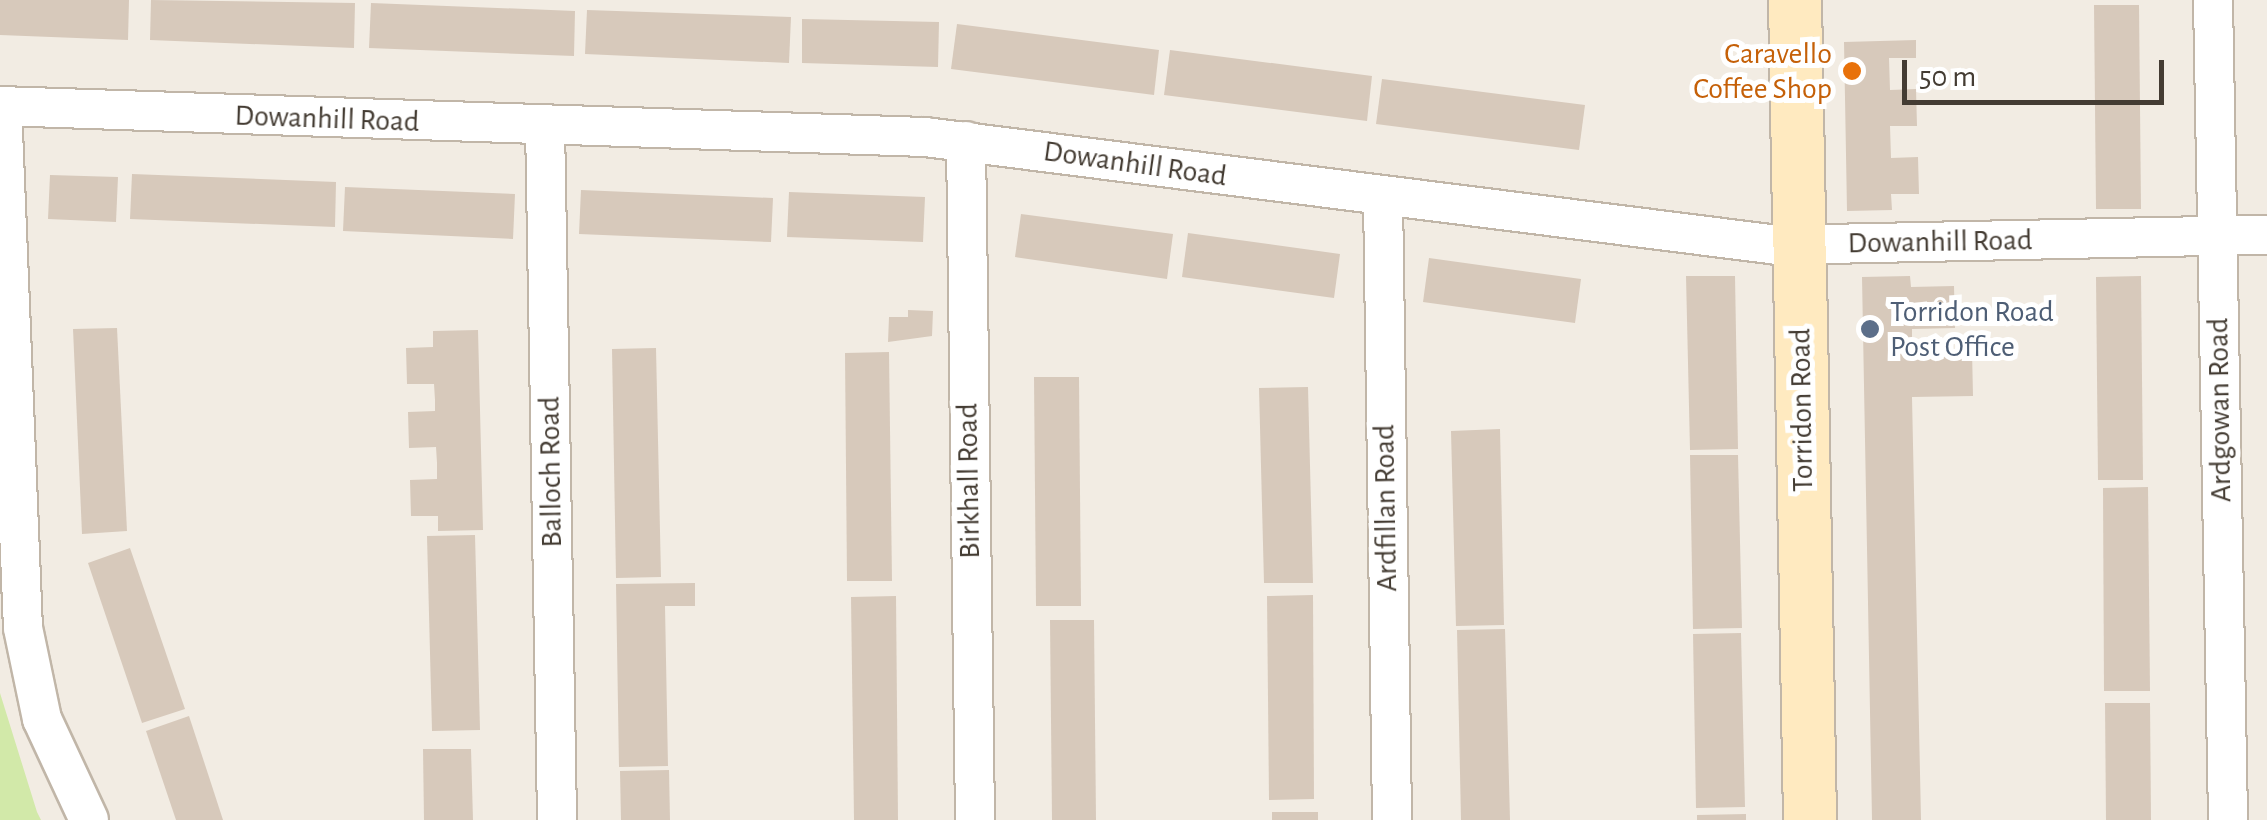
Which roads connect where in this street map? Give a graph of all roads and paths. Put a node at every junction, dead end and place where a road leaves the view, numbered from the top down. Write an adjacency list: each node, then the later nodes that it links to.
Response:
1 (1795, 0): 9 (street, Torridon Road)
2 (2214, 0): 7 (street, Ardgowan Road)
3 (1, 106): 4 (street, Dowanhill Road); 10 (street)
4 (545, 124): 5 (street, Dowanhill Road); 11 (street, Balloch Road)
5 (966, 141): 6 (street, Dowanhill Road); 12 (street, Birkhall Road)
6 (1382, 196): 9 (street, Dowanhill Road); 13 (street, Ardfillan Road)
7 (2217, 235): 8 (street, Dowanhill Road); 9 (street, Dowanhill Road); 15 (street, Ardgowan Road)
8 (2267, 235)
9 (1799, 245): 14 (street, Torridon Road)
10 (88, 820)
11 (558, 820)
12 (975, 820)
13 (1392, 820)
14 (1810, 820)
15 (2228, 820)

